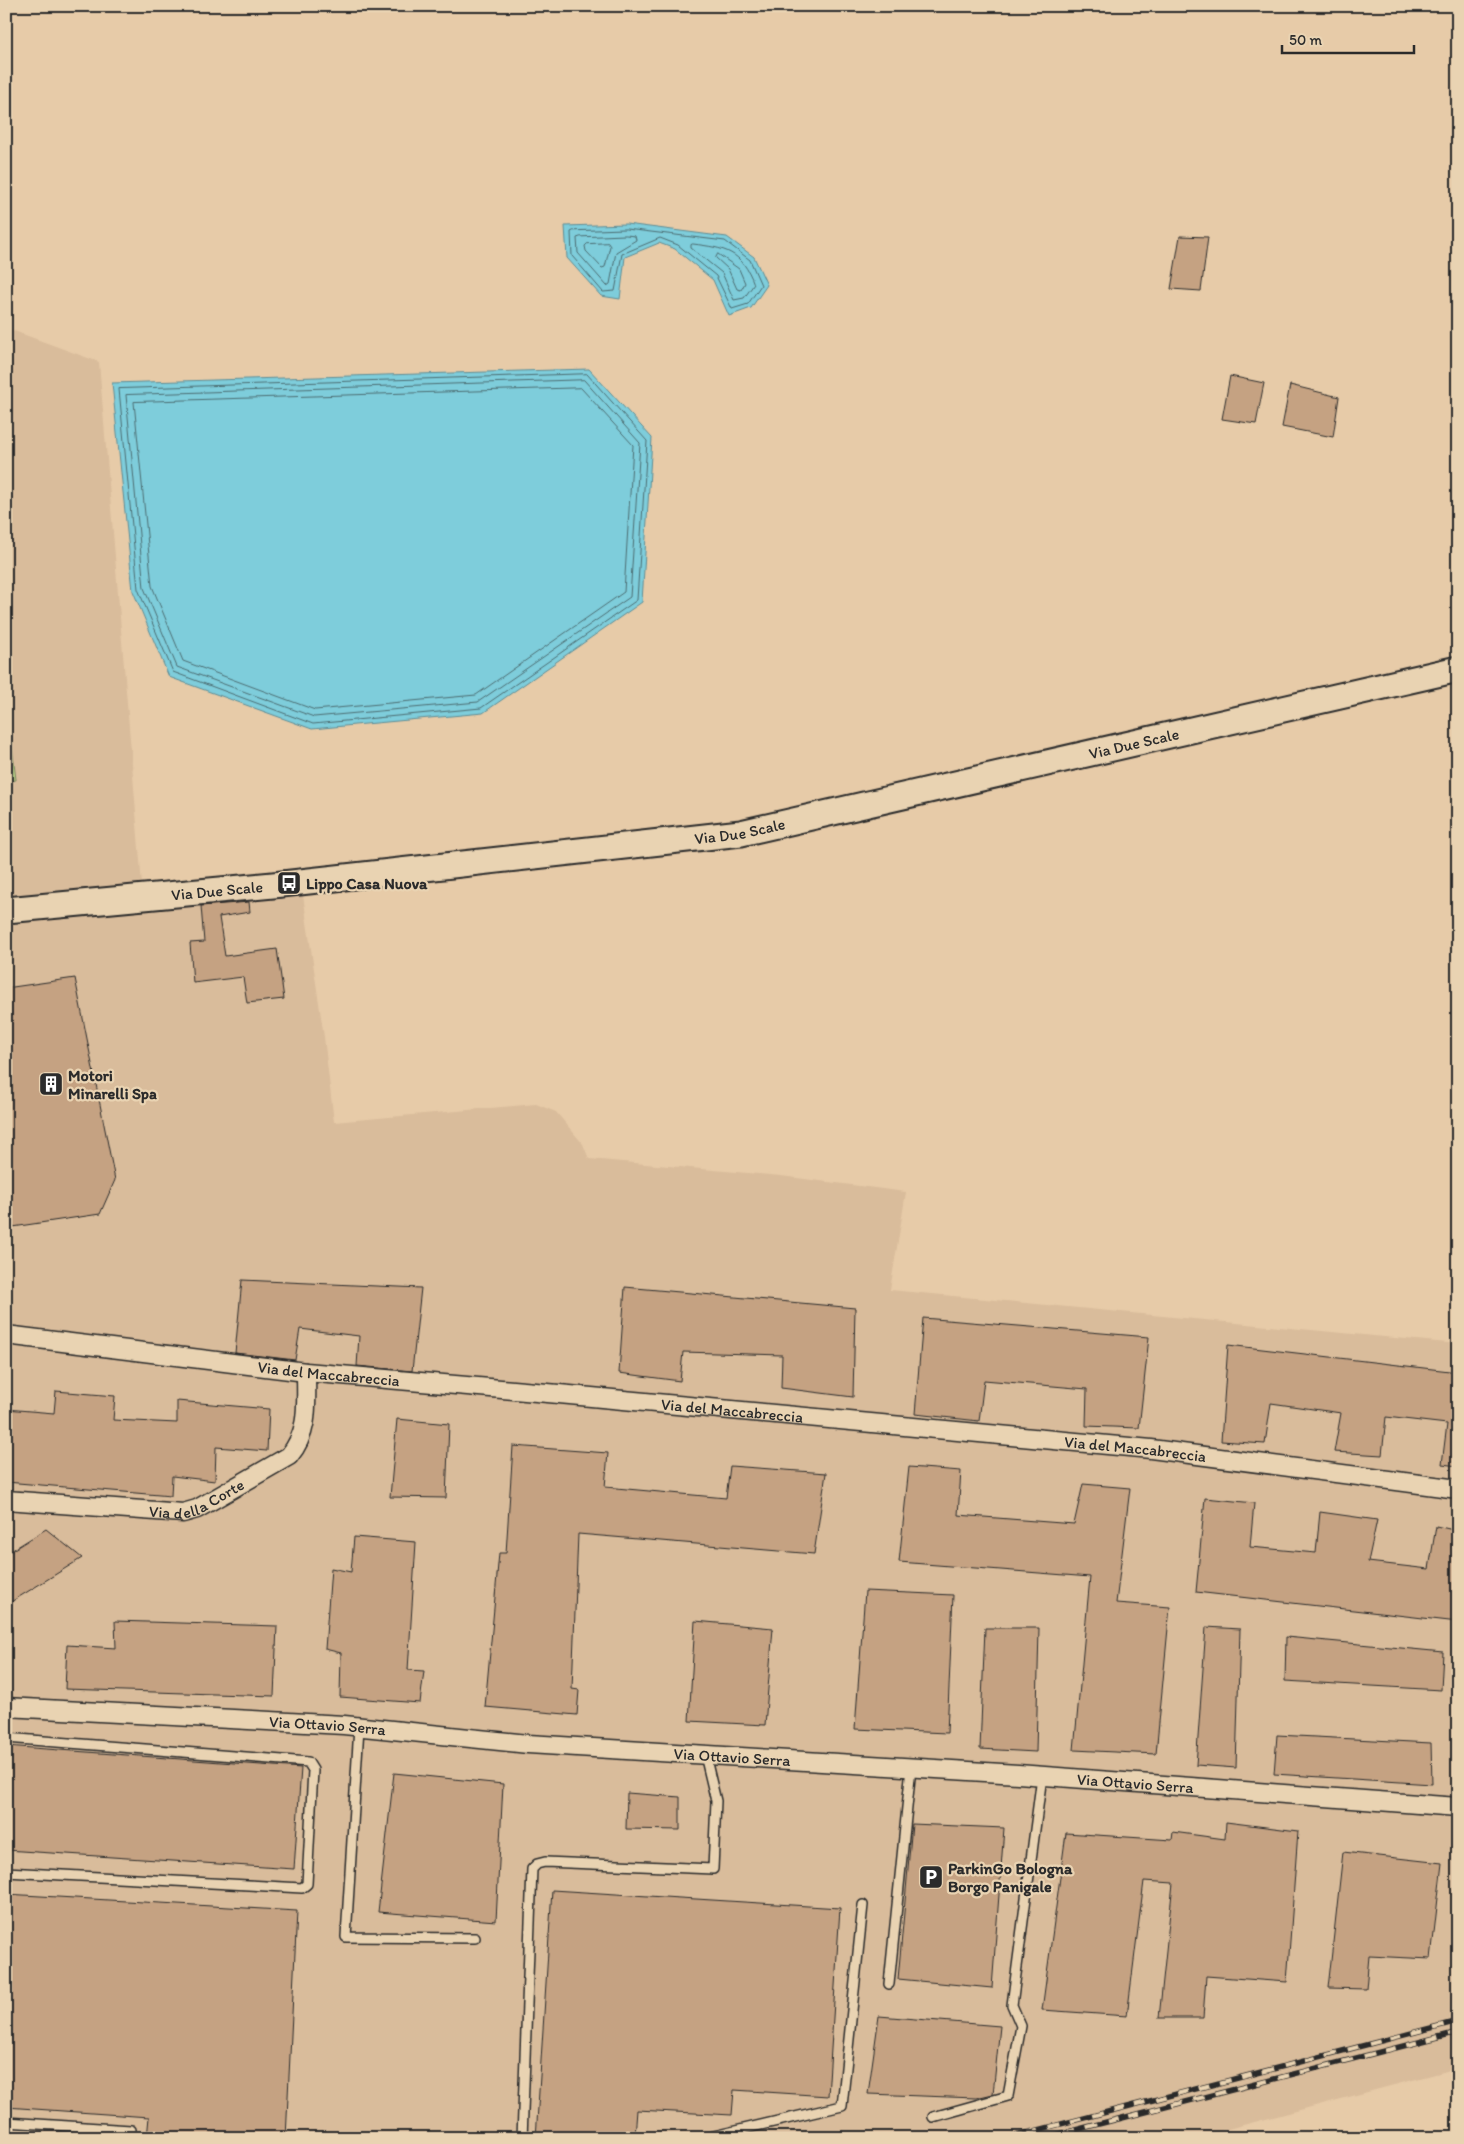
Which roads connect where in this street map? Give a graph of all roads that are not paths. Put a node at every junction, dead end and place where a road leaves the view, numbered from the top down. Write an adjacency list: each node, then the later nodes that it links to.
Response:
1 (1458, 668): 2 (street, Via Due Scale)
2 (6, 910)
3 (6, 1335): 4 (street, Via del Maccabreccia)
4 (306, 1372): 5 (street, Via del Maccabreccia); 6 (street, Via della Corte)
5 (1458, 1489)
6 (6, 1500)
7 (6, 1707): 8 (street, Via Ottavio Serra)
8 (359, 1726): 10 (street, Via Ottavio Serra); 16 (lane)
9 (6, 1738): 14 (lane)
10 (705, 1755): 11 (street, Via Ottavio Serra); 21 (lane)
11 (911, 1768): 12 (street, Via Ottavio Serra); 17 (lane)
12 (1042, 1776): 13 (street, Via Ottavio Serra); 18 (lane)
13 (1458, 1807)
14 (6, 1872)
15 (863, 1905): 22 (lane)
16 (476, 1938)
17 (889, 1984)
18 (933, 2117)
19 (6, 2122): 20 (lane)
20 (131, 2130)
21 (522, 2138)
22 (705, 2138)

